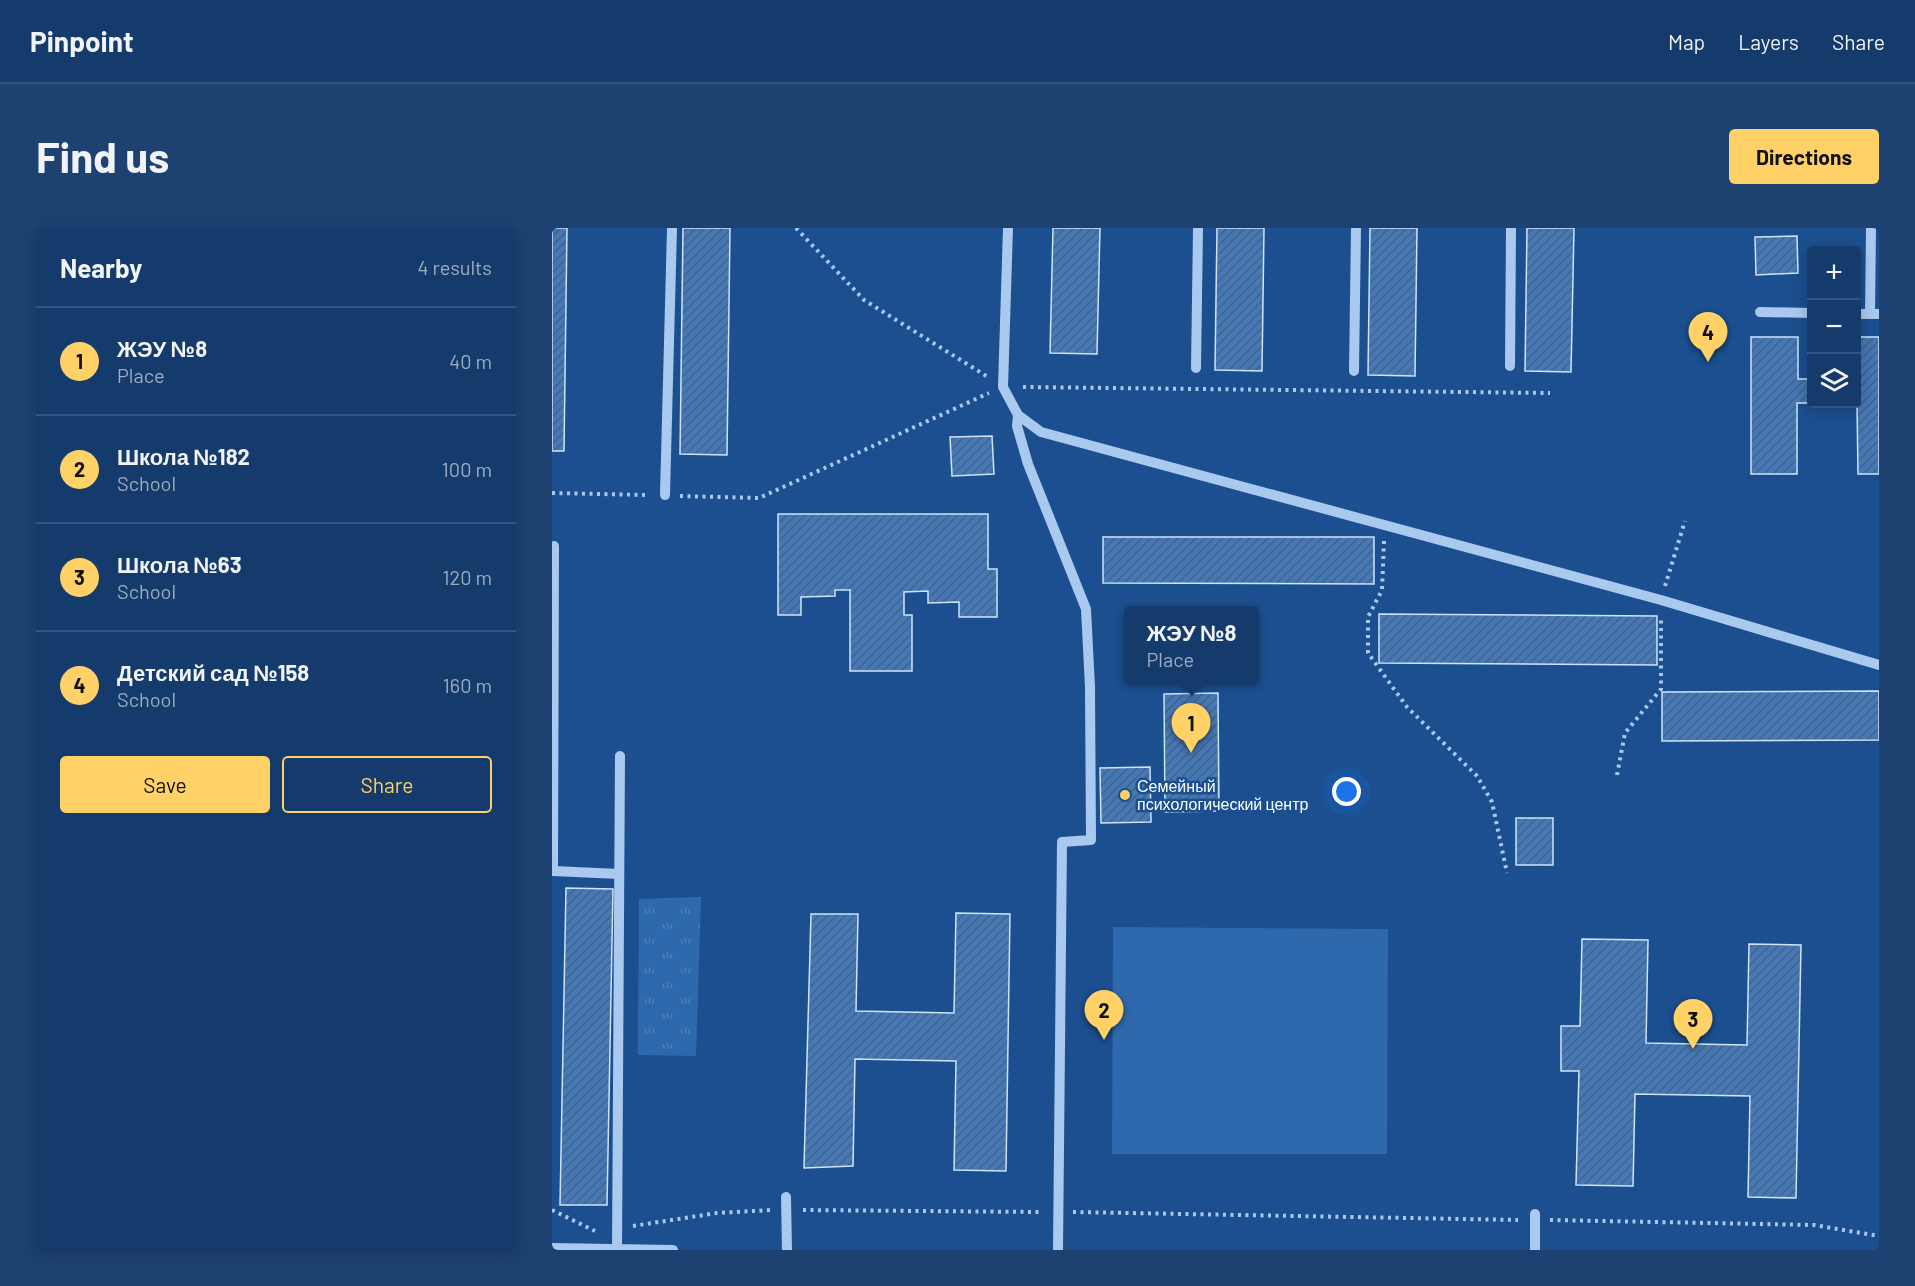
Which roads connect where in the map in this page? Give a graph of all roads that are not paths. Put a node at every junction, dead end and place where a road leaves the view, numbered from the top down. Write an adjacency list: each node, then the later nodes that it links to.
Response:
1 (672, 228): 14 (lane)
2 (1008, 228): 13 (lane)
3 (1198, 228): 11 (lane)
4 (1356, 228): 12 (lane)
5 (1511, 228): 10 (lane)
6 (1871, 228): 9 (lane)
7 (1760, 312): 8 (lane)
8 (1807, 313)
9 (1875, 314)
10 (1510, 366)
11 (1196, 368)
12 (1354, 371)
13 (1018, 415): 16 (lane); 26 (lane)
14 (666, 495)
15 (554, 546): 18 (lane)
16 (1879, 665)
17 (620, 756): 19 (lane)
18 (552, 871): 19 (lane)
19 (619, 874): 22 (lane)
20 (786, 1197): 25 (lane)
21 (1535, 1217): 27 (lane)
22 (617, 1246): 23 (lane); 24 (lane)
23 (552, 1248)
24 (673, 1250)
25 (787, 1250)
26 (1058, 1250)
27 (1535, 1250)

